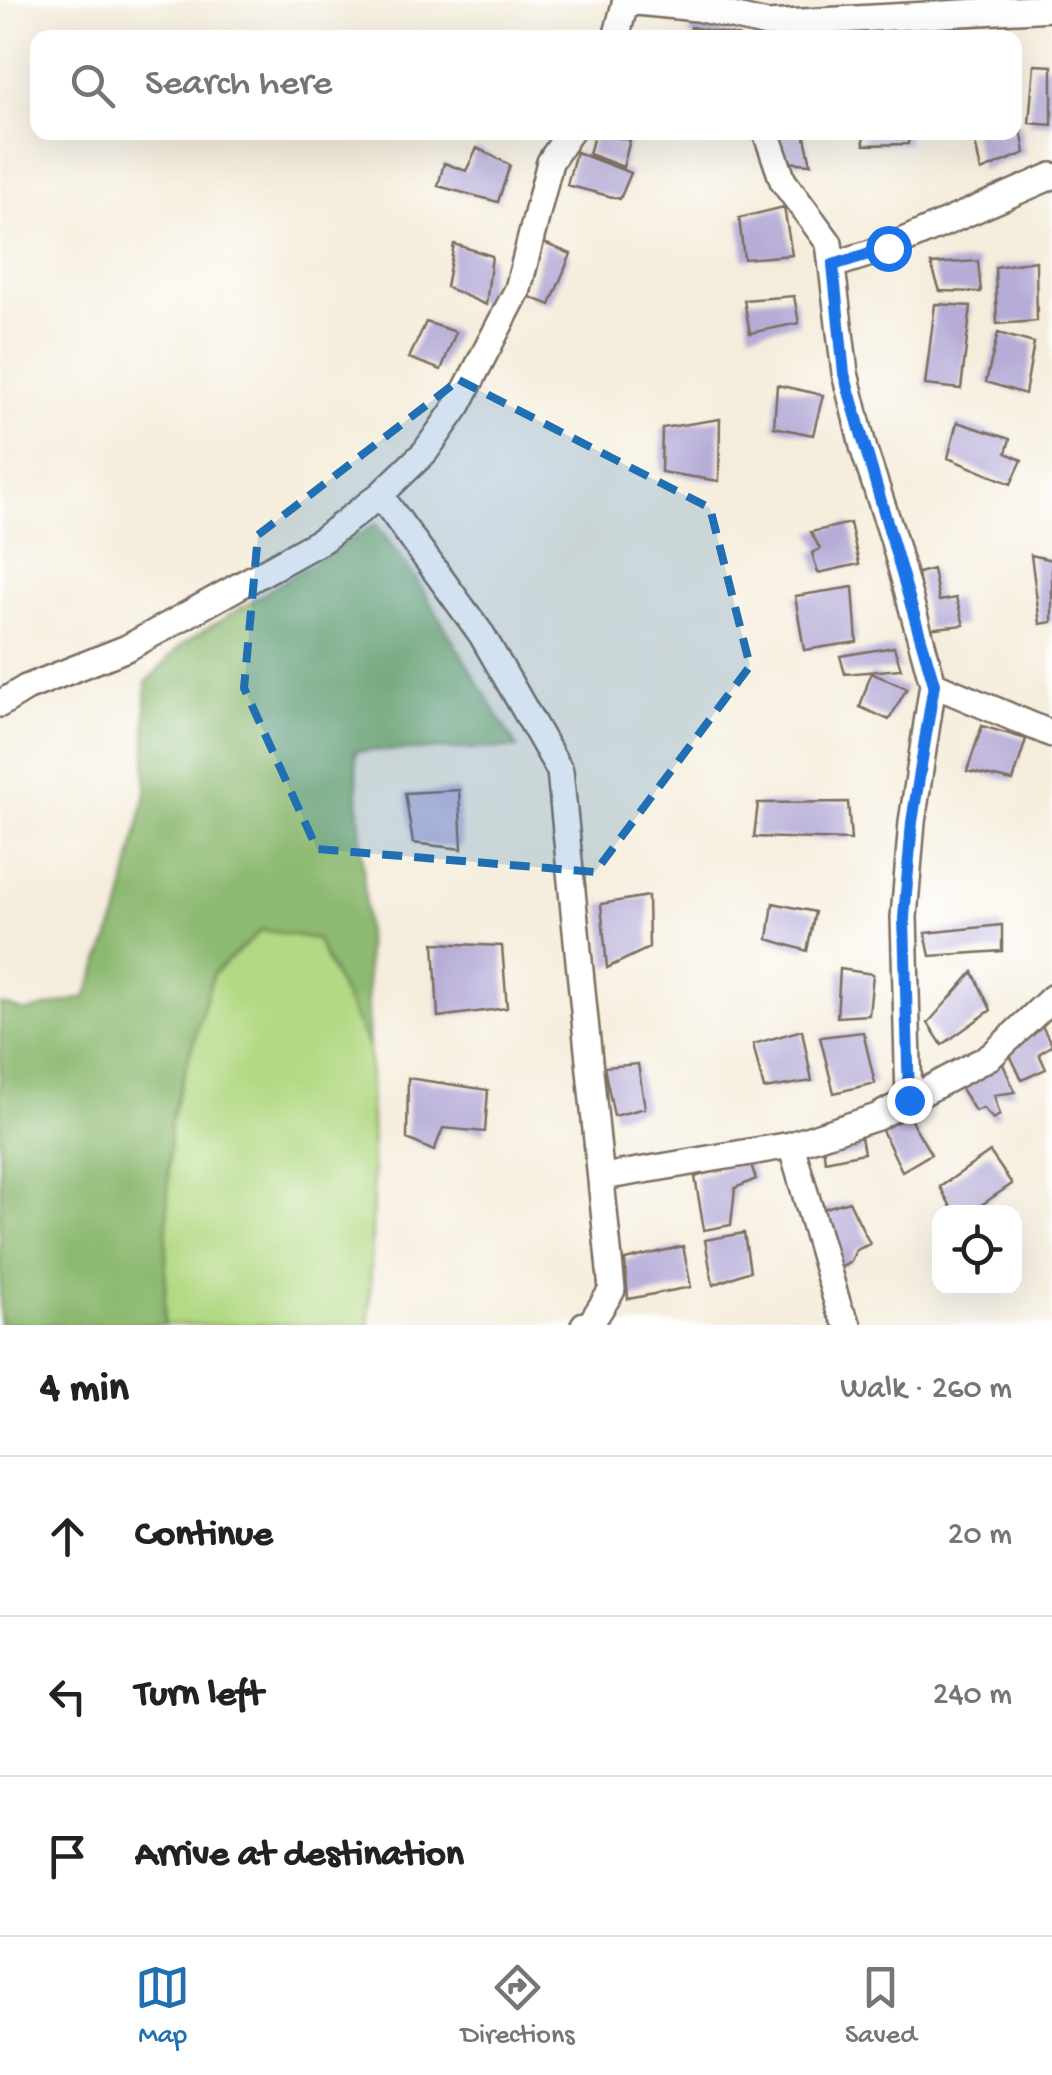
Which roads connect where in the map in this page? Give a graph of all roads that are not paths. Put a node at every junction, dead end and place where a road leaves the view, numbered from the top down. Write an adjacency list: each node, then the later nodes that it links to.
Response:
1 (626, 1): 3 (street); 4 (street)
2 (1052, 8): 5 (street)
3 (618, 30)
4 (764, 30)
5 (779, 30)
6 (565, 140): 10 (street)
7 (769, 140): 9 (street)
8 (1052, 176): 9 (street)
9 (833, 265): 11 (street)
10 (380, 496): 12 (street); 17 (street)
11 (934, 684): 13 (street); 15 (street)
12 (0, 704)
13 (1052, 734)
14 (1052, 998): 15 (street)
15 (909, 1100): 16 (street)
16 (791, 1145): 17 (street); 19 (street)
17 (604, 1176): 18 (street)
18 (584, 1325)
19 (848, 1325)

